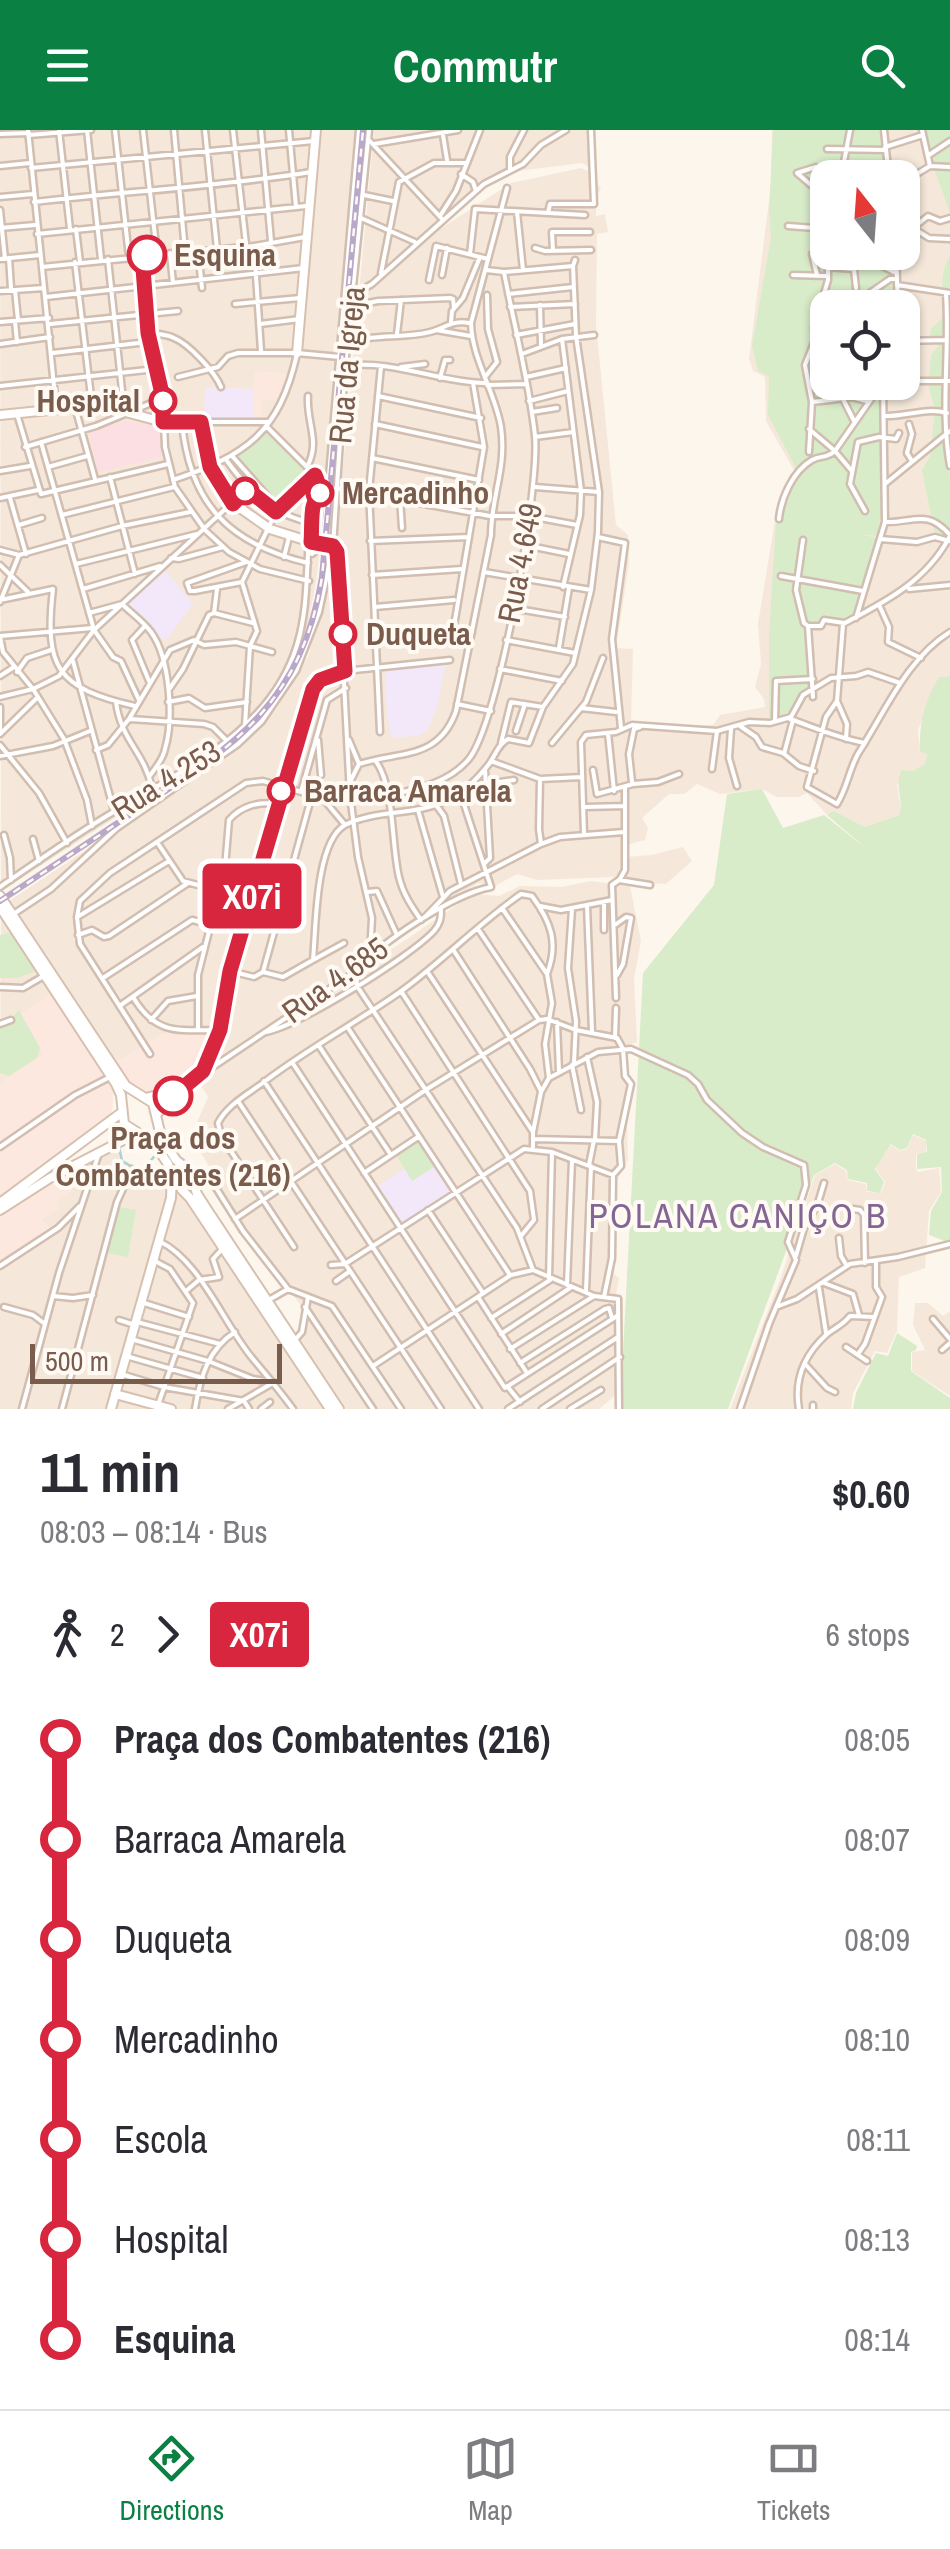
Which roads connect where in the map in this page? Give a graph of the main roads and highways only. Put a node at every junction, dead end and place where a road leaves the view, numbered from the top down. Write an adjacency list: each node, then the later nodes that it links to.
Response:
1 (316, 130): 2 (main road)
2 (297, 353)
3 (0, 415): 4 (main road)
4 (163, 422)
5 (233, 504): 6 (main road)
6 (311, 542)
7 (0, 896): 8 (main road)
8 (4, 912): 9 (main road); 10 (main road)
9 (113, 1080): 11 (main road); 13 (main road)
10 (142, 1097): 11 (main road); 12 (main road); 12 (main road, Rua 4.685)
11 (122, 1110): 13 (main road); 14 (main road)
12 (157, 1117): 14 (main road); 17 (main road)
13 (110, 1120): 22 (main road)
14 (138, 1133): 15 (main road); 16 (main road)
15 (124, 1139): 16 (main road); 22 (main road)
16 (161, 1154): 18 (main road)
17 (186, 1168): 18 (main road); 19 (main road)
18 (172, 1179): 20 (main road); 21 (main road)
19 (193, 1182): 20 (main road); 23 (main road)
20 (181, 1190): 21 (main road); 23 (main road)
21 (170, 1198): 24 (main road)
22 (0, 1207)
23 (295, 1347): 28 (main road); 29 (main road)
24 (115, 1394): 25 (main road); 26 (main road)
25 (153, 1406): 27 (main road)
26 (111, 1409)
27 (171, 1409)
28 (330, 1409)
29 (339, 1409)

